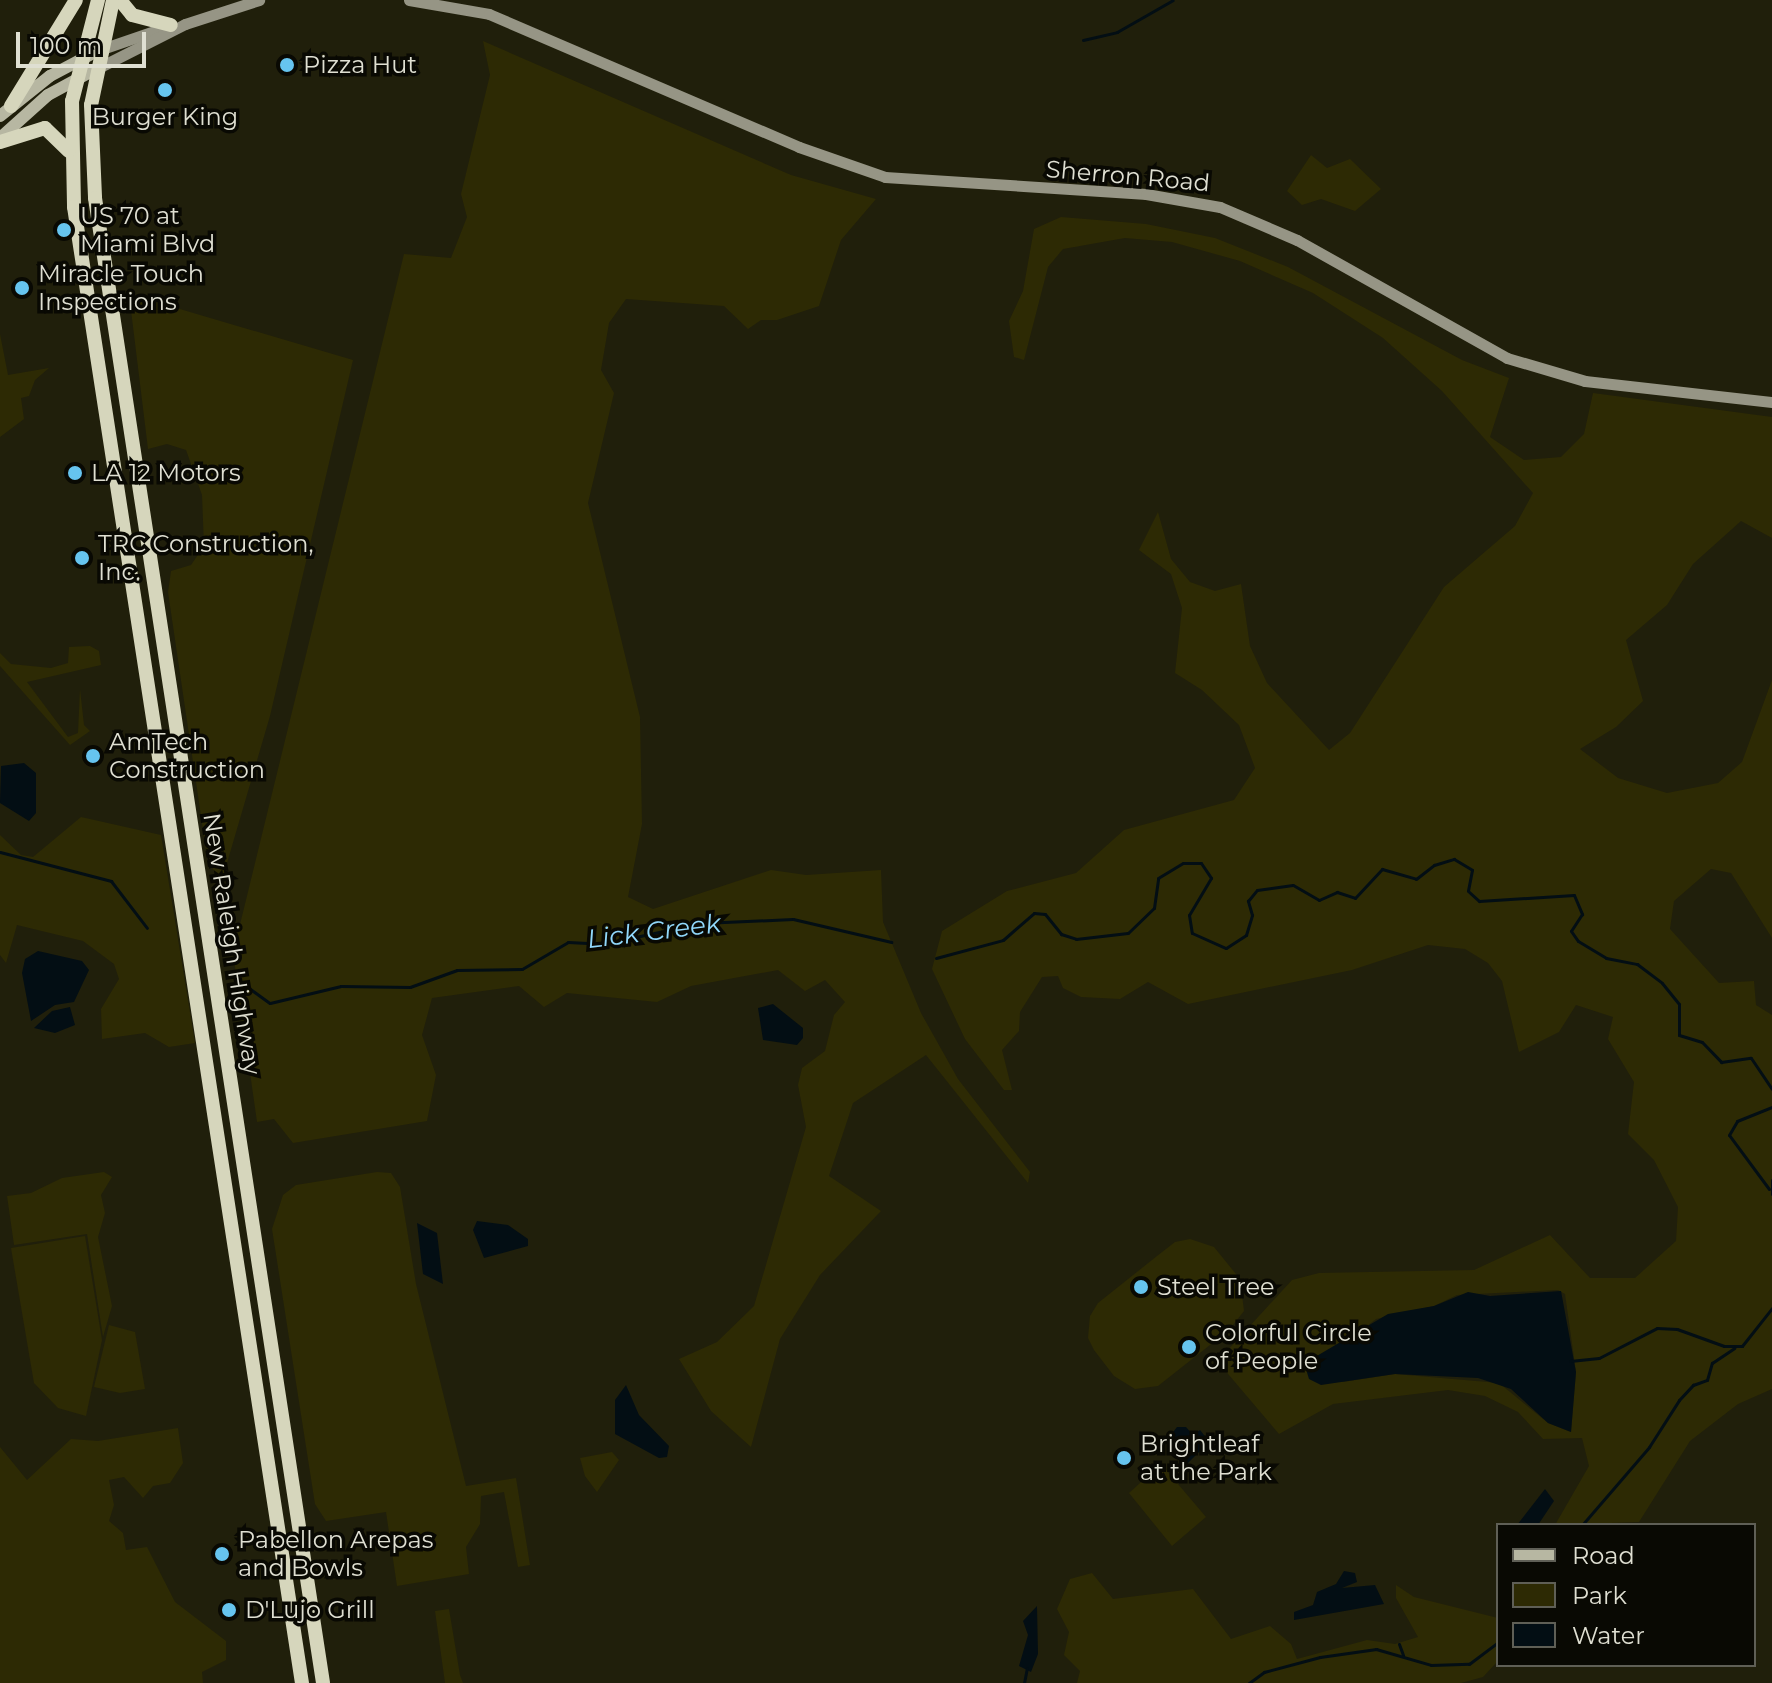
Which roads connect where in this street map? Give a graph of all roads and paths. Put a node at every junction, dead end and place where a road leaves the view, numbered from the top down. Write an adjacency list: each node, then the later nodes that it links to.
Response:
1 (76, 0): 13 (highway)
2 (98, 0): 10 (highway, New Raleigh Highway)
3 (113, 0): 9 (highway, New Raleigh Highway)
4 (120, 0): 8 (highway)
5 (259, 0): 8 (main road)
6 (409, 0): 7 (main road, Sherron Road)
7 (471, 3): 18 (main road, Sherron Road)
8 (178, 25): 9 (main road); 11 (main road)
9 (99, 50): 10 (main road); 11 (highway, New Raleigh Highway)
10 (80, 59): 12 (highway, New Raleigh Highway); 13 (main road)
11 (96, 69): 12 (main road); 16 (highway, New Raleigh Highway)
12 (75, 79): 14 (main road); 15 (highway, New Raleigh Highway)
13 (5, 111)
14 (0, 140): 15 (highway)
15 (69, 151): 17 (highway, New Raleigh Highway)
16 (101, 244): 17 (highway); 19 (highway, New Raleigh Highway)
17 (80, 247): 20 (highway, New Raleigh Highway)
18 (1772, 402)
19 (136, 470): 20 (highway); 22 (highway, New Raleigh Highway)
20 (115, 474): 21 (highway, New Raleigh Highway)
21 (279, 1526): 22 (highway); 23 (highway, New Raleigh Highway)
22 (312, 1615): 26 (highway, New Raleigh Highway)
23 (292, 1618): 24 (highway, New Raleigh Highway); 25 (highway)
24 (302, 1683)
25 (316, 1683)
26 (323, 1683)

